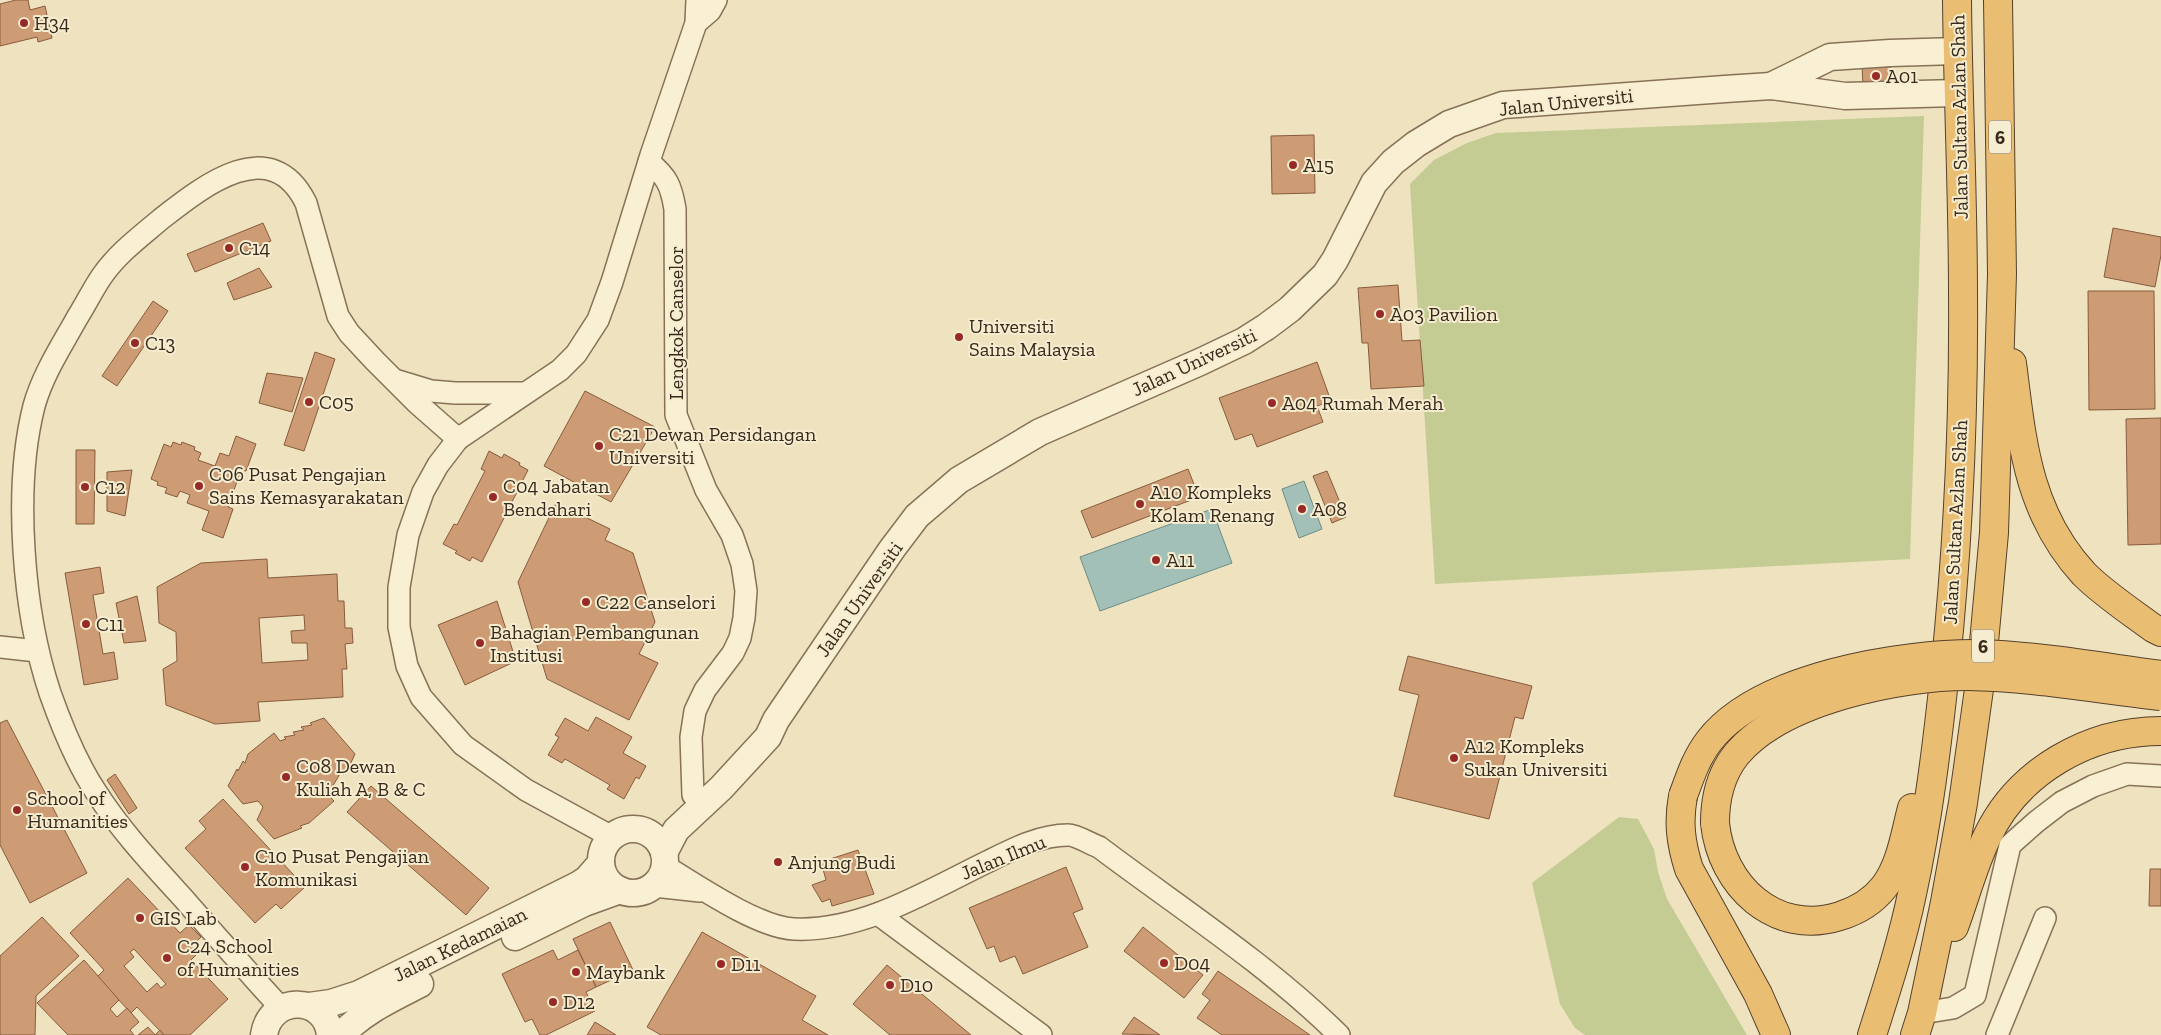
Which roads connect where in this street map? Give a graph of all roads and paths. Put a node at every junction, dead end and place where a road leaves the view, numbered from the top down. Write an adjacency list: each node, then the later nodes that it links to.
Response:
1 (697, 0): 5 (street)
2 (716, 0): 5 (street)
3 (1957, 0): 6 (highway, Jalan Sultan Azlan Shah / 6)
4 (1998, 0): 10 (highway, Jalan Sultan Azlan Shah / 6)
5 (696, 23): 9 (street)
6 (1957, 51): 7 (street, Jalan Universiti); 8 (highway, Jalan Sultan Azlan Shah / 6)
7 (1772, 86): 8 (street, Jalan Universiti); 20 (street, Jalan Universiti)
8 (1957, 93): 19 (highway, Jalan Sultan Azlan Shah / 6)
9 (649, 162): 12 (street); 23 (street, Lengkok Canselor)
10 (2002, 274): 14 (highway); 33 (highway, Jalan Sultan Azlan Shah / 6)
11 (398, 381): 12 (street); 13 (street); 16 (street)
12 (525, 393): 13 (street)
13 (458, 439): 25 (street)
14 (2157, 630)
15 (0, 647): 16 (street)
16 (37, 651): 32 (street)
17 (2161, 675): 39 (highway, bridge)
18 (2161, 696): 19 (highway, bridge)
19 (1942, 704): 40 (highway, Jalan Sultan Azlan Shah / 6)
20 (776, 720): 23 (street, Jalan Universiti); 27 (street, Jalan Universiti)
21 (2161, 732): 33 (highway)
22 (2161, 776): 33 (street)
23 (692, 795): 24 (street, Jalan Universiti)
24 (639, 830): 25 (street); 27 (street)
25 (612, 837): 26 (street)
26 (601, 863): 28 (street); 31 (street, Jalan Kedamaian)
27 (661, 868): 28 (street); 29 (street, Jalan Ilmu)
28 (620, 890): 36 (street, Jalan Kedamaian)
29 (878, 914): 37 (street); 38 (street, Jalan Ilmu)
30 (2045, 918): 41 (street)
31 (309, 1006): 32 (street, Jalan Kedamaian); 35 (street)
32 (281, 1008): 34 (street)
33 (1919, 1024)
34 (264, 1035)
35 (330, 1035)
36 (341, 1035)
37 (1041, 1035)
38 (1339, 1035)
39 (1776, 1035)
40 (1872, 1035)
41 (1997, 1035)

